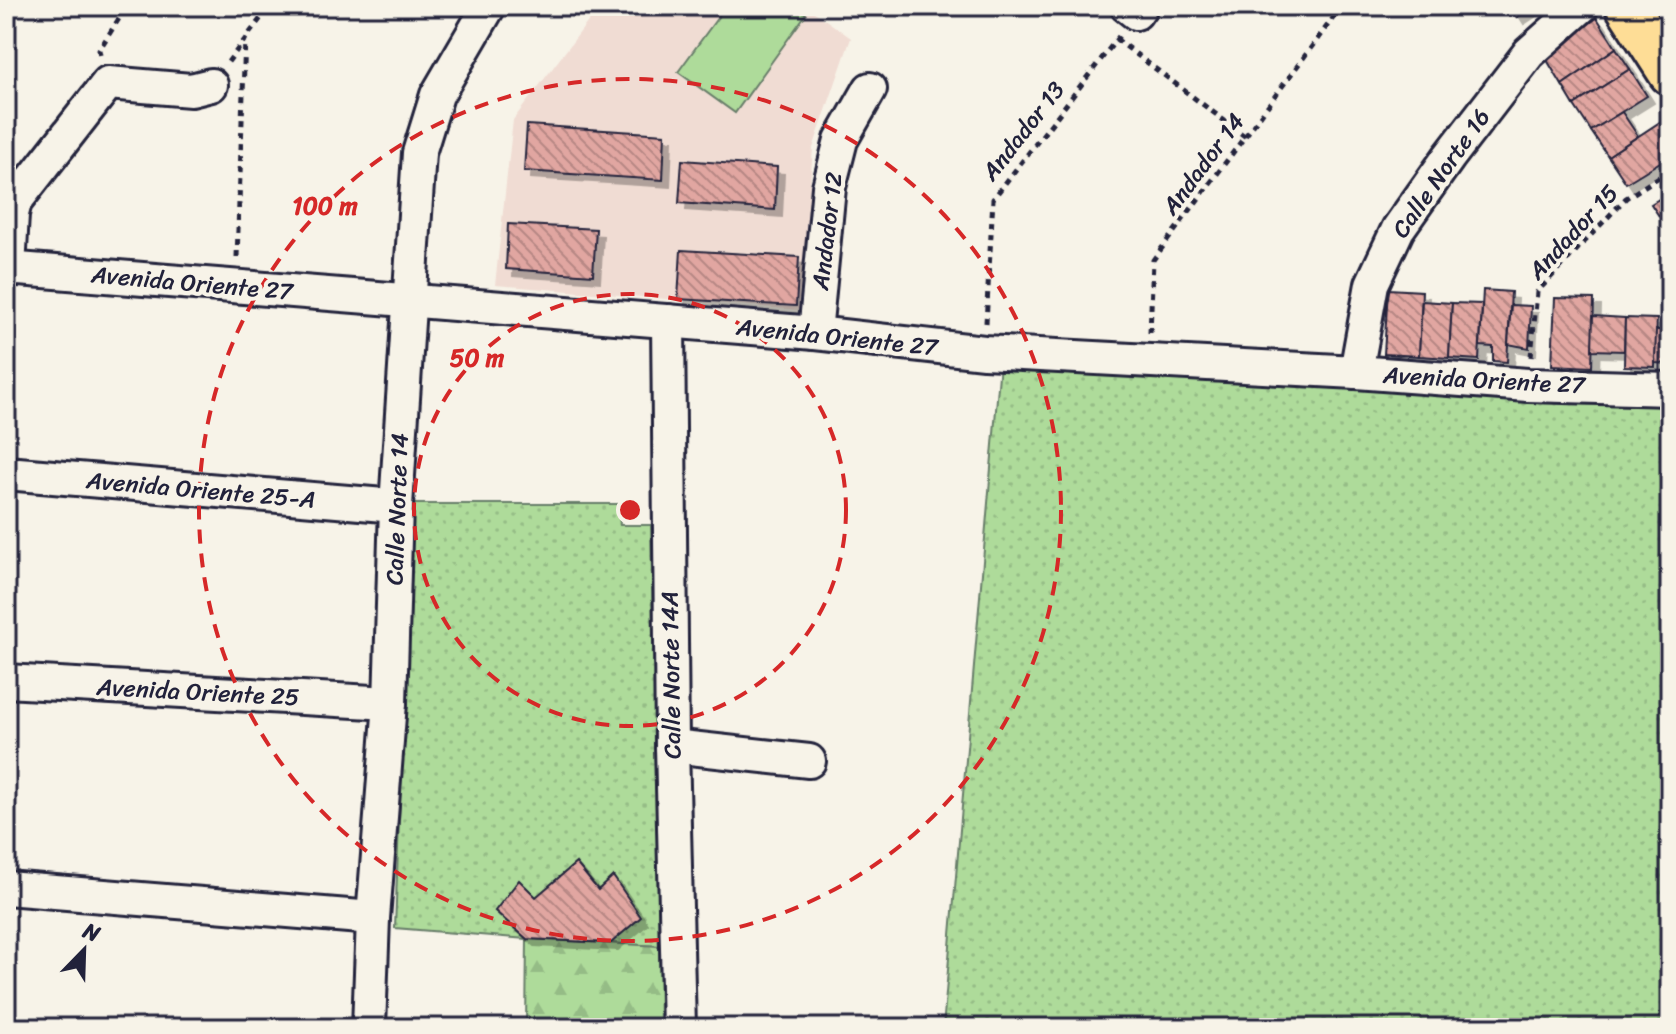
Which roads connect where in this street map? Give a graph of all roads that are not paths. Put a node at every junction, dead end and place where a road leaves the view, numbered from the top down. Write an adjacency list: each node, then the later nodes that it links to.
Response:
1 (489, 6): 10 (street, Calle Norte 14)
2 (1127, 6): 3 (street)
3 (1141, 6)
4 (1582, 6): 13 (street, Calle Norte 16)
5 (1627, 6): 6 (main road)
6 (1670, 73)
7 (211, 85): 9 (street)
8 (870, 89): 12 (street, Andador 12)
9 (8, 268): 10 (street, Avenida Oriente 27)
10 (408, 302): 11 (street, Avenida Oriente 27); 16 (street, Calle Norte 14)
11 (668, 321): 12 (street, Avenida Oriente 27); 19 (street, Calle Norte 14A)
12 (815, 333): 13 (street, Avenida Oriente 27)
13 (1356, 372): 14 (street, Avenida Oriente 27)
14 (1670, 389)
15 (6, 473): 16 (street, Avenida Oriente 25-A)
16 (396, 506): 18 (street, Calle Norte 14)
17 (6, 681): 18 (street, Avenida Oriente 25)
18 (390, 703): 22 (street, Calle Norte 14)
19 (672, 746): 20 (street); 24 (street, Calle Norte 14A)
20 (809, 761)
21 (6, 888): 22 (street)
22 (373, 918): 23 (street, Calle Norte 14)
23 (369, 1028)
24 (679, 1028)

